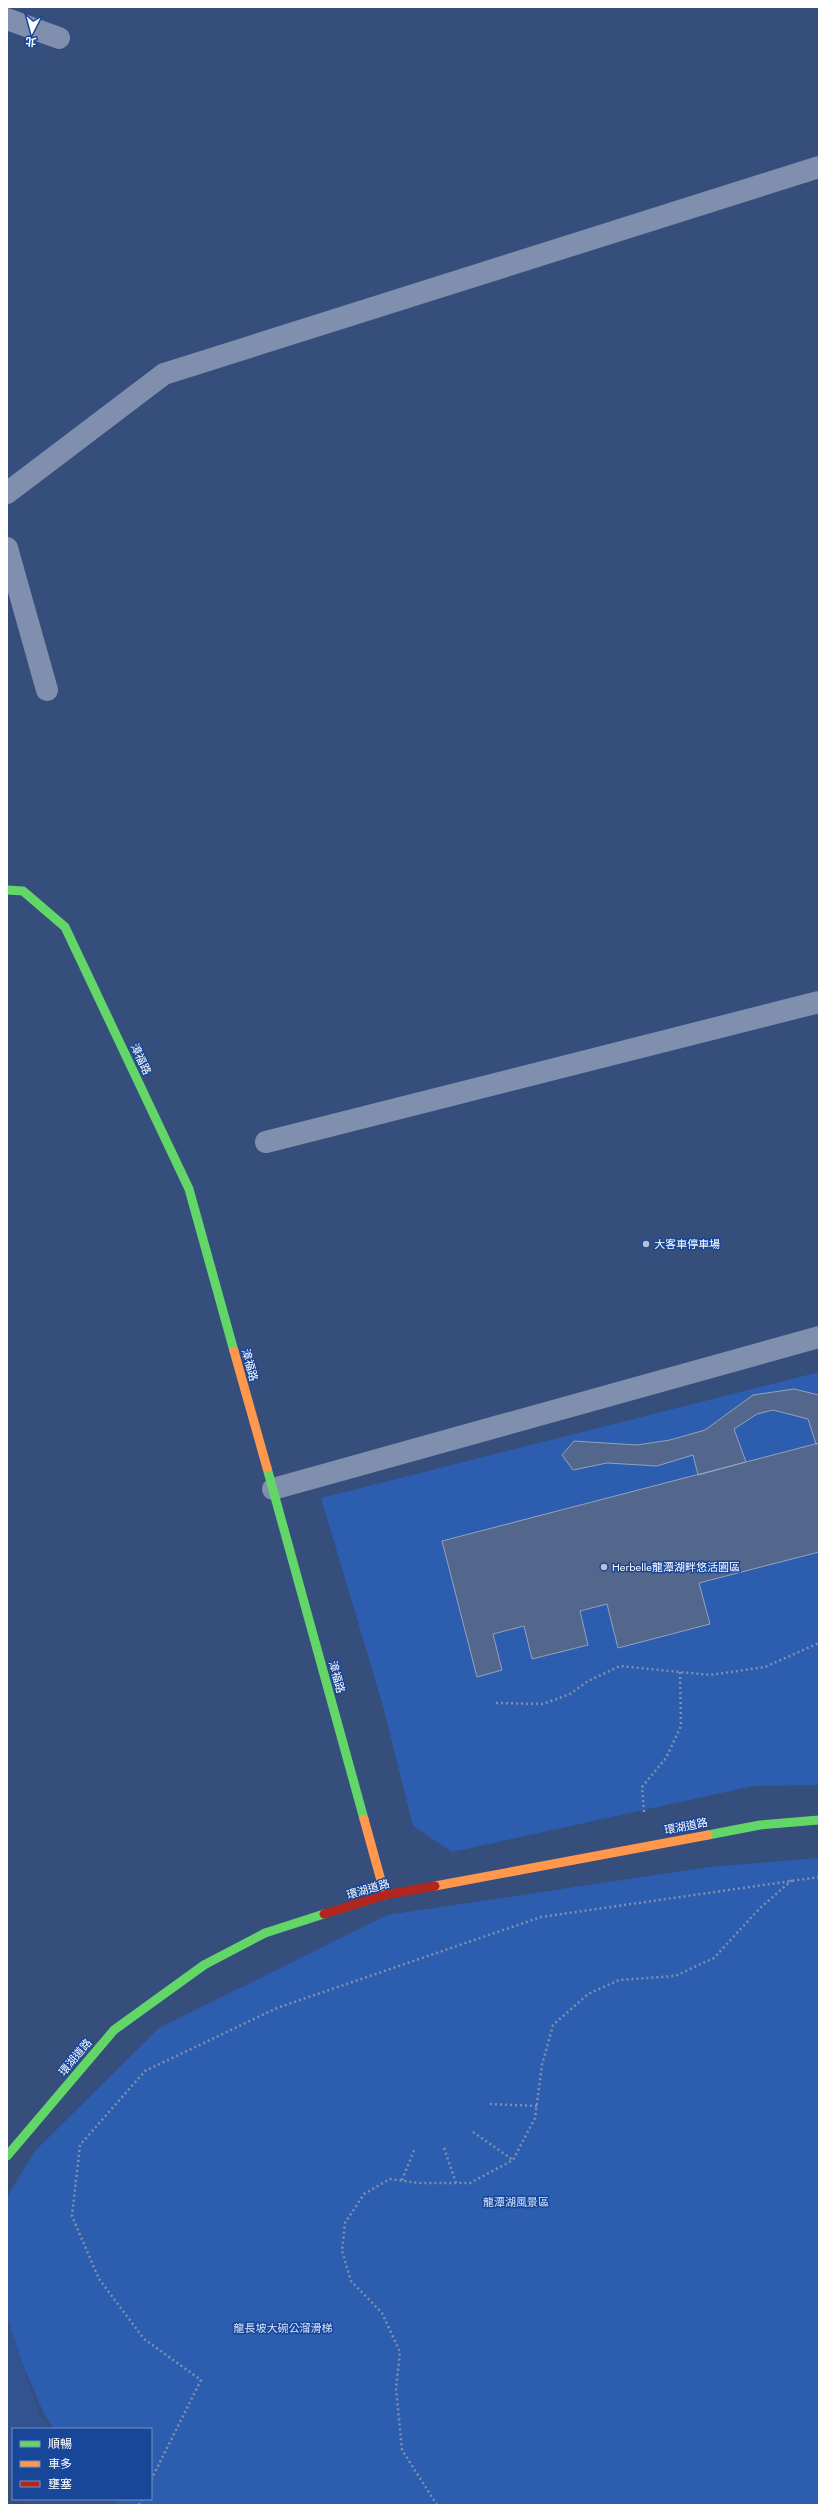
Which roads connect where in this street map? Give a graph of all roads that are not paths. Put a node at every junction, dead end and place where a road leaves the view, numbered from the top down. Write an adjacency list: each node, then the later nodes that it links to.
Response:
1 (7, 19): 2 (lane)
2 (59, 38)
3 (819, 167): 4 (lane)
4 (7, 493)
5 (7, 548): 6 (lane)
6 (47, 690)
7 (7, 890): 11 (street, 漳福路)
8 (819, 1002): 9 (lane)
9 (266, 1142)
10 (819, 1337): 11 (lane)
11 (272, 1489): 13 (street, 漳福路)
12 (819, 1820): 13 (street, 環湖道路)
13 (385, 1895): 14 (street, 環湖道路)
14 (7, 2156)

